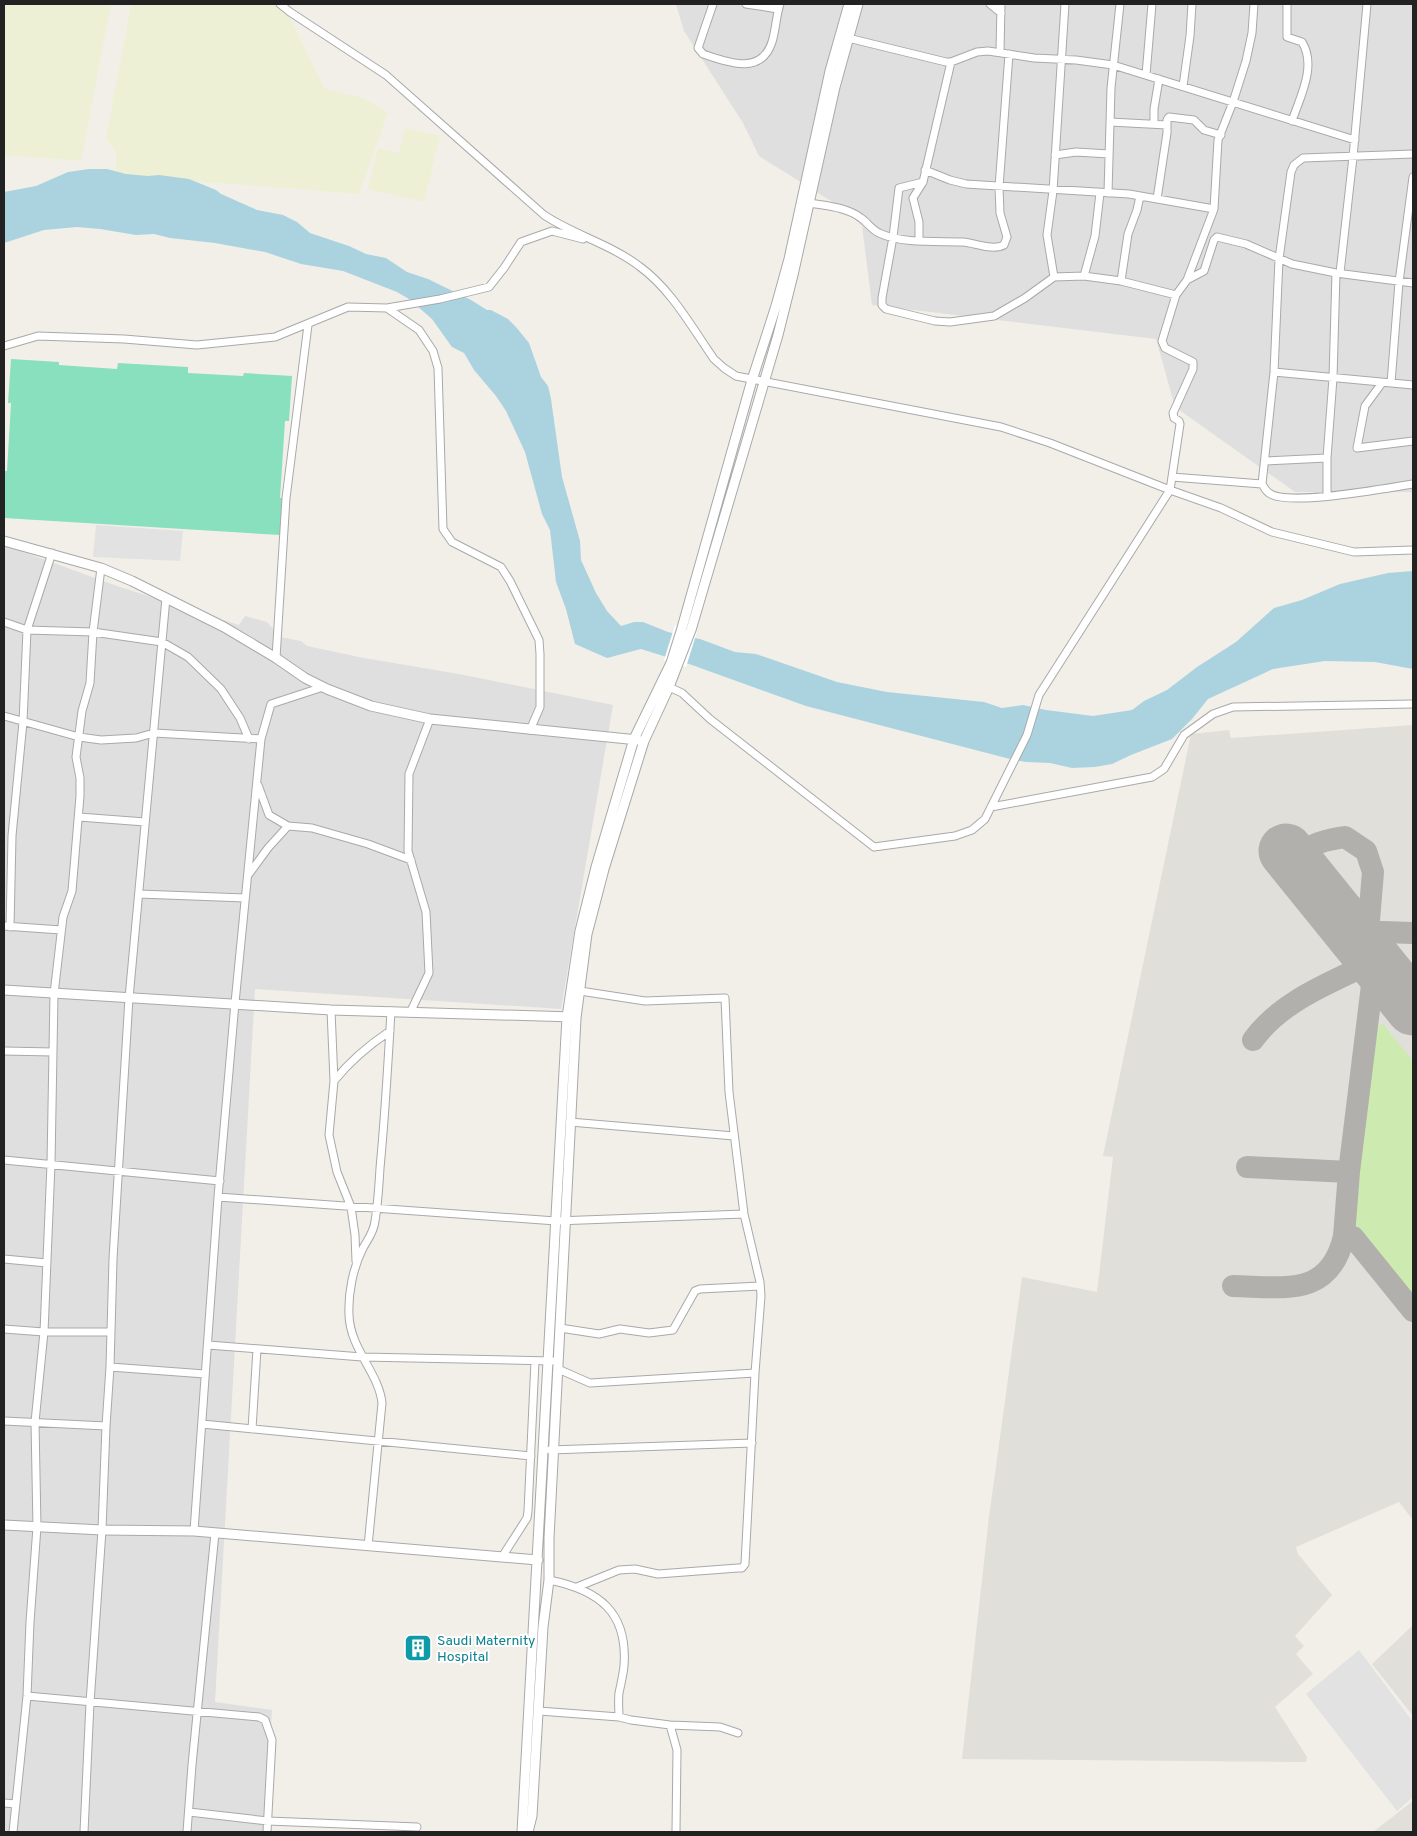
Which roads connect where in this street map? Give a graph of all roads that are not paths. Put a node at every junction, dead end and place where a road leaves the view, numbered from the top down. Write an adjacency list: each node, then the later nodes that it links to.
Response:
1 (280, 4): 50 (street)
2 (713, 4): 15 (street)
3 (746, 4): 15 (street)
4 (849, 4): 65 (street)
5 (858, 4): 17 (street)
6 (990, 4): 16 (street)
7 (1001, 4): 16 (street)
8 (1065, 4): 20 (street)
9 (1120, 4): 22 (street)
10 (1152, 4): 23 (street)
11 (1192, 4): 25 (street)
12 (1254, 4): 26 (street)
13 (1286, 4): 27 (street)
14 (1367, 4): 32 (street)
15 (779, 6)
16 (1001, 13): 18 (street)
17 (848, 38): 21 (street); 46 (street)
18 (1000, 52): 19 (street); 21 (street)
19 (1009, 54): 20 (street); 40 (street)
20 (1062, 60): 22 (street); 35 (street)
21 (951, 62): 37 (street)
22 (1113, 65): 23 (street); 28 (street)
23 (1146, 75): 24 (street)
24 (1159, 79): 25 (street); 29 (street)
25 (1183, 86): 26 (street)
26 (1233, 102): 27 (street); 31 (street)
27 (1292, 121): 32 (street)
28 (1110, 122): 29 (street); 33 (street)
29 (1154, 124): 30 (street)
30 (1167, 125): 31 (street); 45 (street)
31 (1221, 135): 47 (street)
32 (1355, 140): 36 (street)
33 (1109, 154): 35 (street); 43 (street)
34 (1413, 154): 36 (street)
35 (1055, 155): 41 (street)
36 (1353, 157): 51 (street); 52 (street)
37 (925, 170): 39 (street); 40 (street)
38 (1413, 176): 57 (street)
39 (923, 182): 48 (street); 49 (street)
40 (999, 186): 41 (street); 49 (street)
41 (1053, 191): 42 (street); 54 (street)
42 (1100, 193): 43 (street); 53 (street)
43 (1108, 193): 44 (street)
44 (1140, 196): 45 (street); 56 (street)
45 (1157, 199): 47 (street)
46 (810, 203): 48 (street); 66 (street)
47 (1214, 209): 55 (street)
48 (893, 237): 49 (street); 54 (street)
49 (919, 241)
50 (604, 245): 60 (street); 65 (street)
51 (1279, 259): 52 (street); 55 (street); 63 (street)
52 (1338, 273): 57 (street); 64 (street)
53 (1084, 276): 54 (street); 56 (street)
54 (1054, 277)
55 (1187, 280): 59 (street)
56 (1121, 281): 59 (street)
57 (1399, 282): 58 (street); 67 (street)
58 (1413, 283)
59 (1176, 295): 73 (street)
60 (387, 308): 61 (street); 96 (street)
61 (308, 325): 62 (street); 88 (street)
62 (4, 346)
63 (1274, 372): 64 (street); 72 (street)
64 (1333, 378): 68 (street); 71 (street)
65 (752, 380): 66 (street); 84 (street)
66 (763, 381): 76 (street); 84 (street)
67 (1391, 383): 68 (street); 69 (street)
68 (1382, 384): 70 (street)
69 (1413, 386)
70 (1413, 441)
71 (1327, 458): 72 (street); 77 (street)
72 (1265, 462): 74 (street)
73 (1172, 477): 74 (street); 76 (street)
74 (1262, 484): 77 (street)
75 (1413, 484): 77 (street)
76 (1170, 490): 79 (street); 103 (street)
77 (1327, 496)
78 (4, 541): 80 (street)
79 (1413, 550)
80 (52, 554): 81 (street); 85 (street)
81 (101, 568): 82 (street); 86 (street)
82 (166, 598): 87 (street); 88 (street)
83 (4, 622): 85 (street)
84 (686, 629): 89 (street)
85 (27, 630): 86 (street); 95 (street)
86 (93, 632): 87 (street); 98 (street)
87 (162, 642): 97 (street); 99 (street)
88 (276, 658): 90 (street)
89 (674, 664): 91 (street); 101 (street)
90 (323, 687): 94 (street); 100 (street)
91 (670, 687): 101 (street); 103 (street)
92 (1413, 704): 103 (street)
93 (4, 716): 95 (street)
94 (430, 720): 96 (street); 107 (street)
95 (23, 722): 98 (street); 111 (street)
96 (530, 730): 101 (street)
97 (154, 733): 98 (street); 99 (street); 105 (street)
98 (78, 737): 104 (street)
99 (250, 739): 100 (street)
100 (261, 739): 102 (street)
101 (639, 740): 114 (street); 121 (street)
102 (257, 781): 106 (street); 108 (street)
103 (991, 807)
104 (79, 817): 105 (street); 112 (street)
105 (145, 822): 109 (street)
106 (288, 826): 107 (street); 108 (street)
107 (411, 860): 120 (street)
108 (248, 876): 110 (street)
109 (139, 894): 110 (street); 116 (street)
110 (245, 898): 117 (street)
111 (7, 927): 112 (street)
112 (61, 930): 115 (street)
113 (4, 990): 115 (street)
114 (580, 991): 121 (street); 127 (street)
115 (54, 994): 116 (street); 124 (street)
116 (129, 998): 117 (street); 130 (street)
117 (235, 1003): 118 (street); 131 (street)
118 (331, 1010): 119 (street); 125 (street)
119 (391, 1011): 120 (street); 122 (street)
120 (410, 1013): 121 (street)
121 (572, 1017): 126 (street); 136 (street)
122 (390, 1031): 125 (street); 134 (street)
123 (4, 1051): 124 (street)
124 (53, 1052): 129 (street)
125 (334, 1081): 133 (street)
126 (570, 1122): 127 (street); 136 (street)
127 (734, 1136): 135 (street)
128 (4, 1160): 129 (street)
129 (51, 1164): 130 (street); 138 (street)
130 (119, 1171): 131 (street); 144 (street)
131 (220, 1181): 132 (street)
132 (218, 1197): 133 (street); 145 (street)
133 (351, 1207): 134 (street); 139 (street)
134 (376, 1208): 136 (street); 139 (street)
135 (744, 1214): 136 (street); 140 (street)
136 (561, 1221): 141 (street); 149 (street)
137 (4, 1259): 138 (street)
138 (47, 1264): 143 (street)
139 (356, 1264): 147 (street)
140 (760, 1286): 141 (street); 151 (street)
141 (560, 1328): 149 (street)
142 (4, 1329): 143 (street)
143 (44, 1332): 144 (street); 156 (street)
144 (110, 1332): 150 (street)
145 (208, 1345): 146 (street); 152 (street)
146 (257, 1349): 147 (street); 159 (street)
147 (362, 1357): 148 (street); 160 (street)
148 (535, 1361): 149 (street); 153 (street)
149 (555, 1364): 151 (street); 154 (street); 163 (street)
150 (110, 1367): 152 (street); 158 (street)
151 (755, 1373): 161 (street)
152 (205, 1374): 157 (street)
153 (534, 1412): 154 (street); 164 (street)
154 (546, 1412): 162 (street)
155 (4, 1421): 156 (street)
156 (35, 1422): 158 (street); 168 (street)
157 (202, 1424): 159 (street); 170 (street)
158 (106, 1426): 169 (street)
159 (252, 1429): 160 (street)
160 (378, 1442): 164 (street); 172 (street)
161 (752, 1442): 163 (street); 176 (street)
162 (544, 1450): 163 (street); 165 (street)
163 (554, 1450): 175 (street)
164 (531, 1456): 166 (street)
165 (543, 1475): 166 (street); 174 (street)
166 (530, 1476): 173 (street)
167 (4, 1525): 168 (street)
168 (37, 1526): 169 (street); 178 (street)
169 (102, 1530): 170 (street); 179 (street)
170 (194, 1531): 171 (street)
171 (215, 1532): 172 (street); 181 (street)
172 (368, 1546): 173 (street)
173 (502, 1557): 174 (street)
174 (538, 1560): 177 (street)
175 (549, 1580): 176 (street); 177 (street)
176 (577, 1587): 182 (street)
177 (539, 1627): 180 (street); 185 (street)
178 (27, 1696): 179 (street); 187 (street)
179 (90, 1703): 181 (street); 194 (street)
180 (539, 1711): 182 (street); 185 (street)
181 (196, 1713): 188 (street); 189 (street)
182 (619, 1717): 183 (street)
183 (670, 1725): 184 (street); 197 (street)
184 (738, 1733)
185 (530, 1779): 192 (street); 192 (street)
186 (4, 1803): 187 (street)
187 (16, 1804): 193 (street)
188 (189, 1812): 189 (street); 195 (street)
189 (268, 1821): 191 (street); 196 (street)
190 (417, 1827): 191 (street)
191 (328, 1828)
192 (527, 1830)
193 (13, 1832)
194 (84, 1832)
195 (187, 1832)
196 (267, 1832)
197 (676, 1832)

